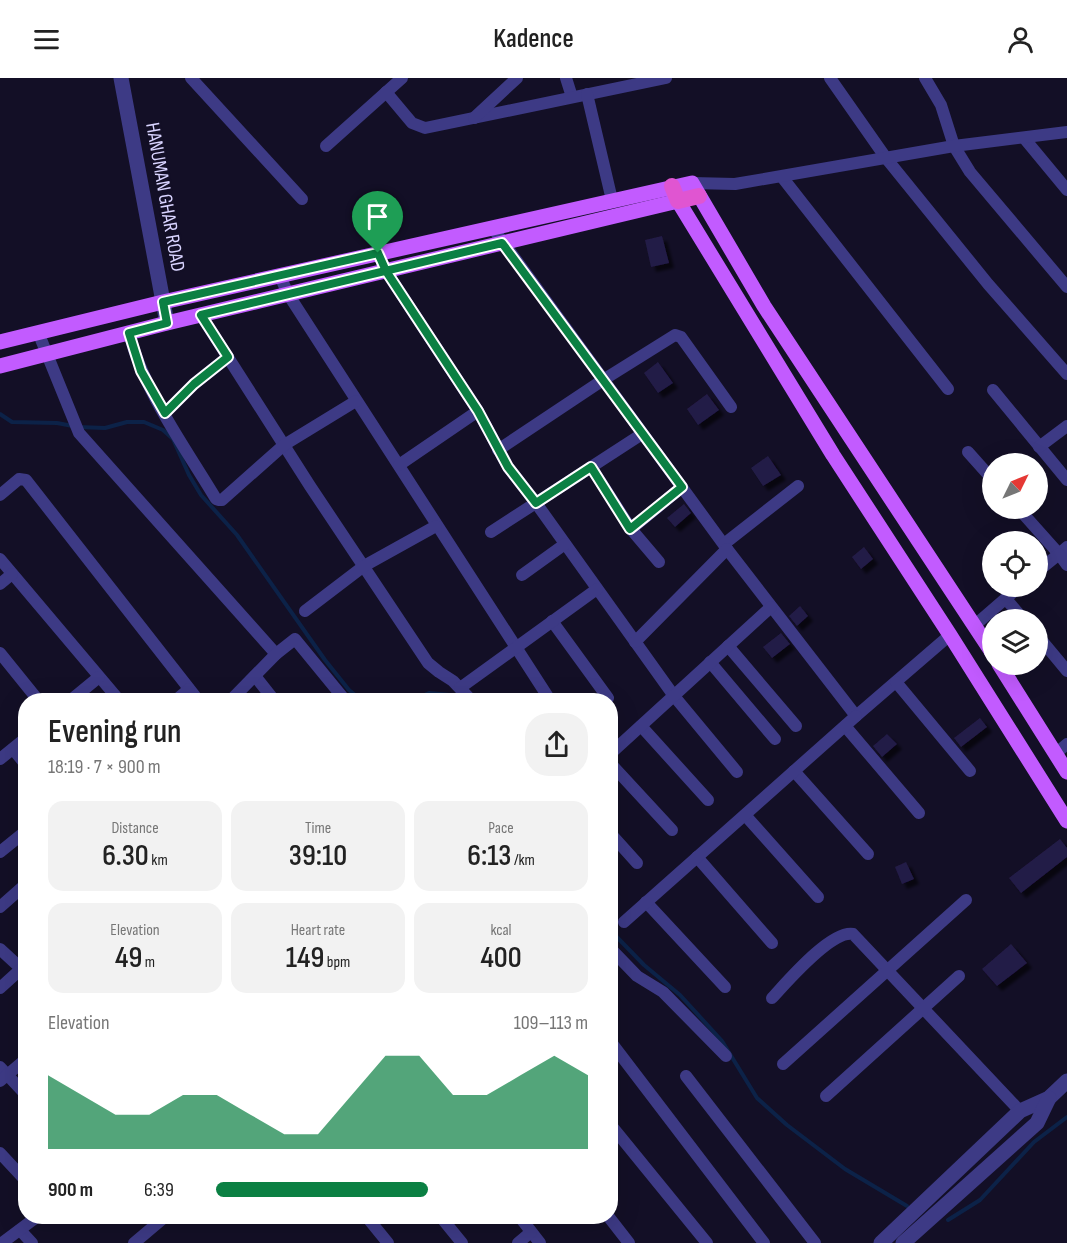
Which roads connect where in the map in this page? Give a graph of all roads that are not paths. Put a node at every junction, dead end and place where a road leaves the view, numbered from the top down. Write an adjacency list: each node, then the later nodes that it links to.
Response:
1 (121, 78): 31 (street, HANUMAN GHAR ROAD)
2 (191, 78): 22 (street)
3 (402, 78): 9 (street)
4 (517, 78): 12 (street)
5 (566, 78): 11 (street)
6 (666, 78): 10 (street)
7 (830, 78): 17 (street)
8 (925, 78): 16 (street)
9 (386, 92): 12 (street); 15 (street)
10 (587, 94): 11 (street); 23 (street)
11 (572, 98): 12 (street)
12 (474, 118)
13 (1067, 132): 14 (street)
14 (1024, 138): 16 (street); 20 (street)
15 (326, 146)
16 (954, 146): 17 (street); 29 (street)
17 (886, 158): 18 (street); 40 (street)
18 (782, 177): 19 (street); 42 (street)
19 (695, 190): 21 (highway); 83 (main road)
20 (1067, 190)
21 (675, 194): 23 (main road); 25 (main road); 84 (main road)
22 (302, 199)
23 (612, 200): 24 (main road)
24 (492, 227): 25 (street); 26 (main road)
25 (502, 243): 27 (main road); 41 (street)
26 (378, 253): 27 (street); 28 (main road)
27 (386, 271): 30 (main road); 46 (street)
28 (280, 276): 30 (street); 31 (main road)
29 (1067, 287)
30 (288, 294): 32 (main road); 44 (street)
31 (163, 302): 33 (street, HANUMAN GHAR ROAD); 34 (main road)
32 (201, 315): 33 (main road); 38 (street)
33 (167, 323): 35 (main road)
34 (38, 332): 36 (main road); 37 (street)
35 (129, 333): 37 (main road); 47 (street)
36 (0, 342)
37 (46, 355): 39 (main road); 91 (street)
38 (228, 357): 47 (street); 50 (street)
39 (0, 366)
40 (1067, 374)
41 (603, 380): 45 (street); 49 (street); 52 (street)
42 (948, 389)
43 (993, 390): 51 (street)
44 (356, 401): 50 (street); 54 (street)
45 (731, 407)
46 (478, 411): 52 (street); 54 (street)
47 (165, 413): 50 (street)
48 (1067, 426): 51 (street)
49 (642, 434): 55 (street); 59 (street)
50 (284, 445): 73 (street)
51 (1040, 447): 57 (street)
52 (498, 450): 61 (street)
53 (968, 452): 56 (street)
54 (399, 465): 63 (street)
55 (591, 467): 61 (street); 64 (street)
56 (982, 468)
57 (1067, 480)
58 (798, 486): 67 (street)
59 (682, 487): 64 (street); 67 (street)
60 (0, 495): 99 (street)
61 (536, 503): 65 (street); 66 (street)
62 (1030, 519): 68 (street)
63 (436, 526): 73 (street); 89 (street)
64 (630, 529): 70 (street)
65 (491, 532)
66 (565, 544): 75 (street); 77 (street)
67 (725, 546): 79 (street); 86 (street)
68 (1063, 550): 71 (street); 72 (street)
69 (0, 559): 74 (street)
70 (660, 562)
71 (1048, 563)
72 (1067, 565)
73 (364, 566): 81 (street); 98 (street)
74 (12, 574): 76 (street); 96 (street)
75 (522, 574)
76 (0, 584)
77 (597, 589): 82 (street); 86 (street)
78 (1006, 598): 80 (street); 83 (street)
79 (771, 607): 87 (street); 112 (street)
80 (1015, 609)
81 (305, 611)
82 (552, 621): 89 (street); 110 (street)
83 (975, 625): 85 (main road)
84 (950, 635): 97 (street); 131 (main road)
85 (982, 636)
86 (635, 642): 111 (street)
87 (728, 646): 92 (street); 114 (street)
88 (1048, 648): 93 (street)
89 (515, 649): 98 (street); 109 (street)
90 (0, 653): 100 (street)
91 (276, 654): 94 (street); 107 (street)
92 (710, 662): 111 (street); 116 (street)
93 (1067, 671)
94 (255, 675): 105 (street); 106 (street)
95 (1007, 675): 120 (main road)
96 (99, 678): 101 (street); 102 (street)
97 (896, 682): 112 (street); 124 (street)
98 (460, 688): 108 (street)
99 (189, 689): 103 (street); 104 (street)
100 (32, 693)
101 (80, 693)
102 (112, 693)
103 (184, 693)
104 (192, 693)
105 (238, 693)
106 (269, 693)
107 (339, 693)
108 (465, 693)
109 (544, 693)
110 (604, 693)
111 (674, 696): 113 (street); 126 (street)
112 (856, 716): 115 (street)
113 (641, 726): 118 (street); 128 (street)
114 (796, 726)
115 (844, 726): 123 (street); 129 (street)
116 (775, 739)
117 (18, 745): 119 (street)
118 (618, 747)
119 (13, 749): 121 (street); 122 (street)
120 (1061, 749): 127 (main road)
121 (18, 755)
122 (0, 759)
123 (794, 771): 130 (street); 136 (street)
124 (970, 771)
125 (618, 772): 132 (street)
126 (737, 772)
127 (1067, 772)
128 (708, 800)
129 (919, 813)
130 (745, 814): 137 (street); 140 (street)
131 (1067, 821)
132 (672, 830)
133 (18, 837): 135 (street)
134 (618, 842): 138 (street)
135 (0, 852)
136 (868, 854)
137 (697, 857): 142 (street); 145 (street)
138 (637, 863)
139 (18, 891): 143 (street)
140 (818, 897)
141 (966, 900): 149 (street)
142 (646, 902): 144 (street); 152 (street)
143 (0, 907)
144 (624, 922)
145 (772, 943)
146 (0, 949): 148 (street)
147 (618, 956): 157 (street)
148 (18, 966)
149 (888, 970): 154 (street); 155 (street); 159 (street)
150 (18, 975): 153 (street)
151 (959, 976): 155 (street)
152 (725, 987)
153 (0, 988)
154 (771, 998)
155 (924, 1009): 164 (street); 166 (street)
156 (618, 1051): 187 (street)
157 (726, 1056)
158 (18, 1064): 160 (street)
159 (783, 1064)
160 (2, 1074): 163 (street)
161 (686, 1076): 188 (street)
162 (1067, 1081): 165 (street)
163 (18, 1088)
164 (826, 1096)
165 (1049, 1098): 166 (street); 190 (street)
166 (1020, 1111): 189 (street)
167 (618, 1134): 186 (street)
168 (0, 1153): 169 (street)
169 (18, 1172)
170 (28, 1224): 176 (street)
171 (157, 1224): 180 (street)
172 (373, 1224): 181 (street)
173 (447, 1224): 182 (street)
174 (525, 1224): 177 (street)
175 (614, 1224): 185 (street)
176 (20, 1230): 178 (street); 179 (street)
177 (531, 1232): 183 (street); 184 (street)
178 (3, 1238)
179 (32, 1243)
180 (134, 1243)
181 (388, 1243)
182 (462, 1243)
183 (518, 1243)
184 (540, 1243)
185 (629, 1243)
186 (707, 1243)
187 (764, 1243)
188 (815, 1243)
189 (881, 1243)
190 (903, 1243)

